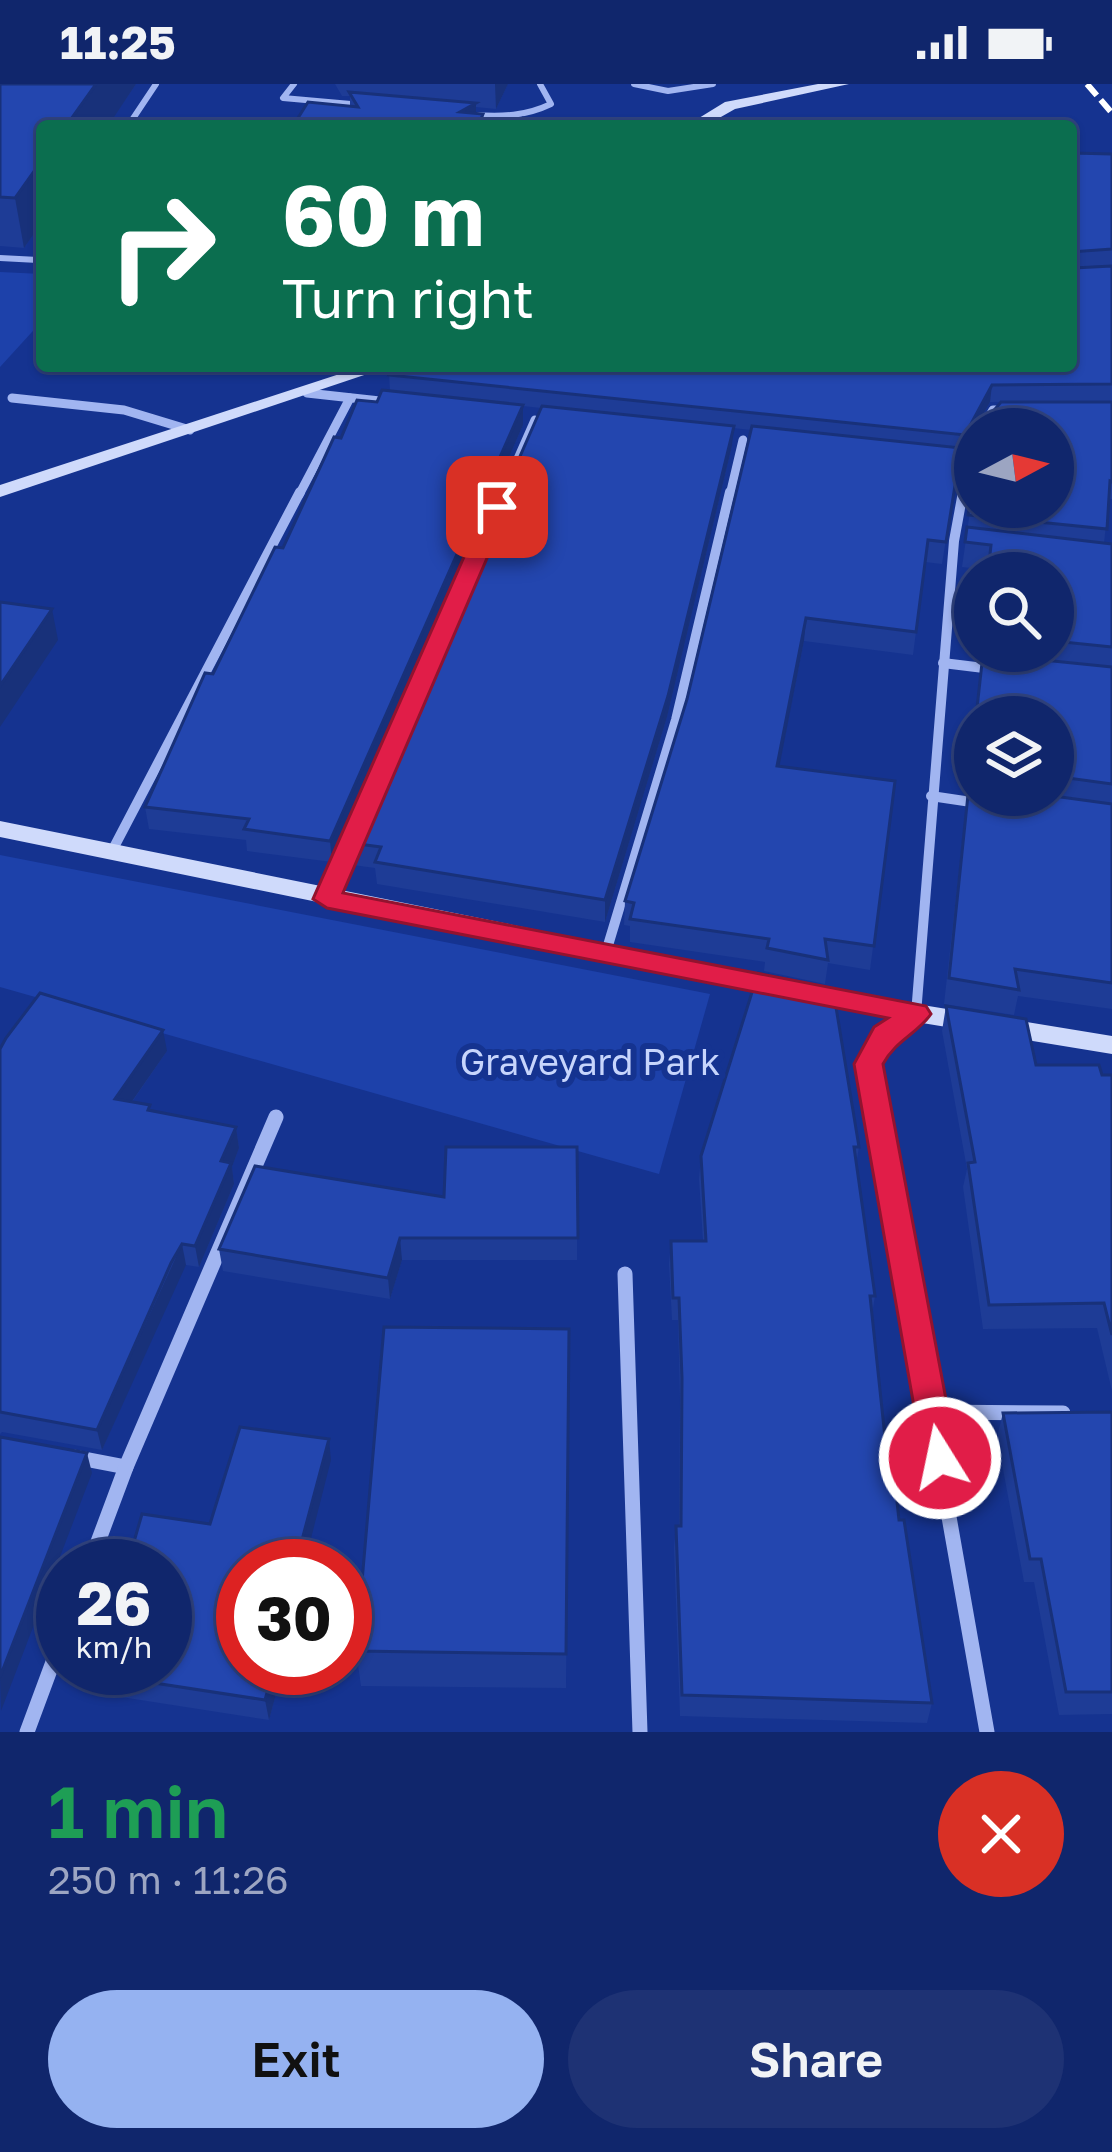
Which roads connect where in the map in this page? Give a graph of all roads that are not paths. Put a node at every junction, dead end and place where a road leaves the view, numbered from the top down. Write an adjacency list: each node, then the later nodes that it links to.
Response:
1 (156, 84): 9 (lane)
2 (294, 84): 7 (lane)
3 (540, 84): 8 (lane)
4 (634, 84): 5 (lane)
5 (713, 84)
6 (842, 84): 10 (street)
7 (370, 106)
8 (456, 113)
9 (132, 120)
10 (704, 120)
11 (0, 258): 12 (lane)
12 (36, 260)
13 (365, 372): 14 (street)
14 (307, 393): 16 (street); 21 (street)
15 (12, 398): 21 (street)
16 (350, 398): 17 (street); 38 (street)
17 (396, 403)
18 (512, 417): 19 (street)
19 (536, 420): 20 (street); 31 (street)
20 (559, 422)
21 (191, 430): 27 (street)
22 (720, 438): 23 (street)
23 (743, 440): 24 (street); 40 (street)
24 (765, 442)
25 (945, 460): 26 (street)
26 (954, 461)
27 (0, 491)
28 (956, 528): 29 (street)
29 (954, 541): 30 (street); 32 (street)
30 (977, 543)
31 (441, 638)
32 (943, 663): 33 (street); 34 (street)
33 (954, 664)
34 (932, 796): 35 (street); 41 (street)
35 (954, 799)
36 (365, 812): 39 (street)
37 (0, 829): 38 (street)
38 (112, 851): 39 (street)
39 (327, 899): 40 (street)
40 (606, 952): 41 (street)
41 (916, 1014): 42 (street); 45 (street)
42 (1112, 1045)
43 (276, 1117): 48 (street)
44 (626, 1274): 52 (street)
45 (932, 1412): 46 (street); 53 (street)
46 (1090, 1412)
47 (63, 1456): 48 (street)
48 (126, 1467): 49 (street)
49 (99, 1539)
50 (41, 1695): 51 (street)
51 (27, 1732)
52 (640, 1732)
53 (987, 1732)

